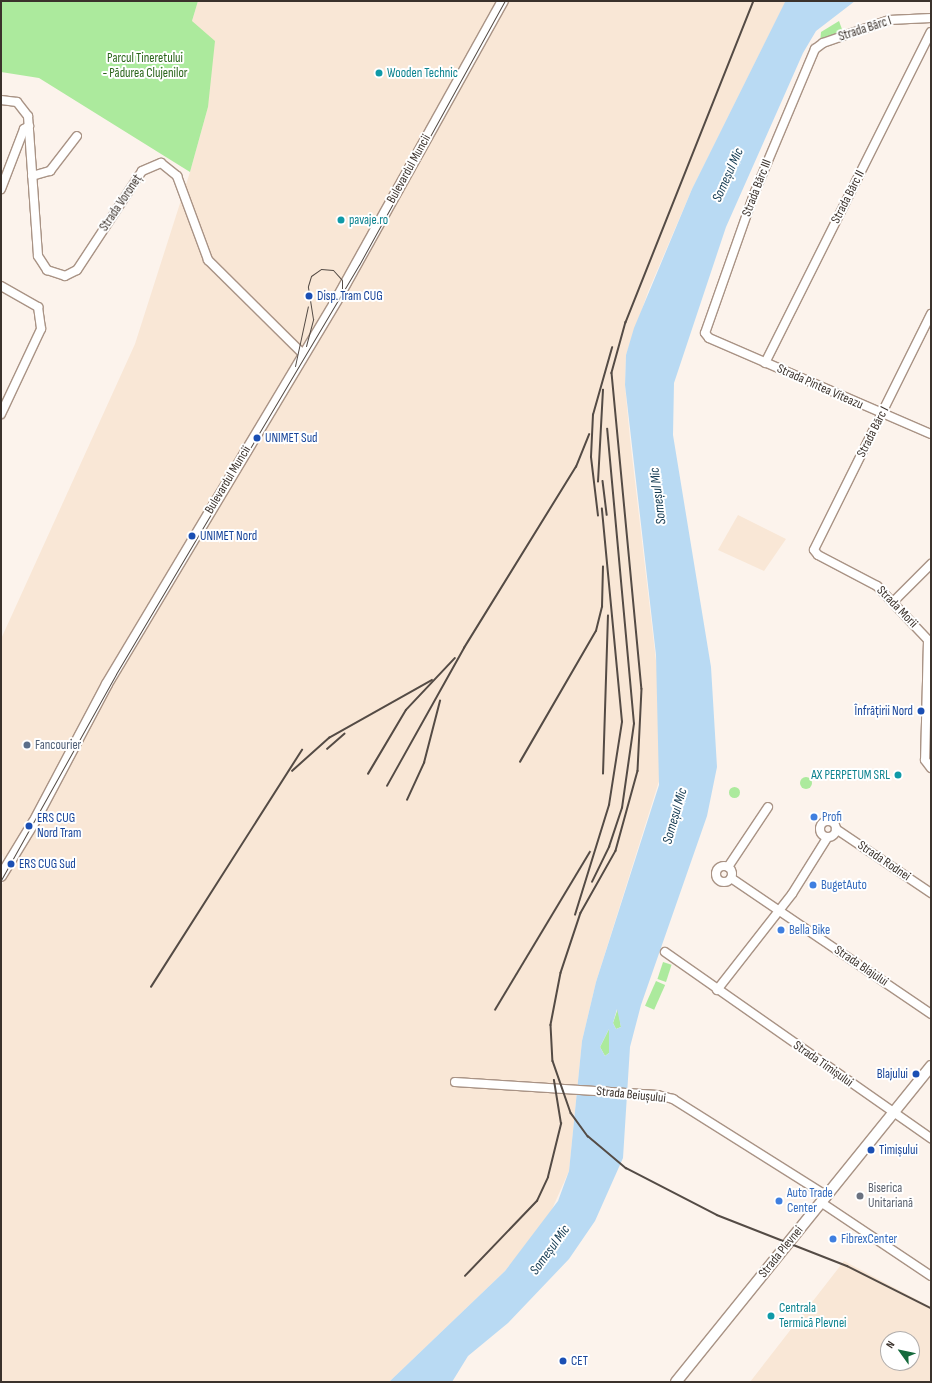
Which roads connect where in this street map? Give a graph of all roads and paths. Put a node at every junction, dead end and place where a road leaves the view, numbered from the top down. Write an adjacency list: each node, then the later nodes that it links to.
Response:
1 (502, 1): 13 (main road, Bulevardul Muncii)
2 (931, 18): 4 (street, Strada Bărc I)
3 (931, 32): 14 (street, Strada Bărc II)
4 (823, 42): 12 (street, Strada Bărc III)
5 (1, 100): 6 (street, Strada Voroneț)
6 (29, 126): 8 (street, Strada Voroneț); 9 (street)
7 (77, 136): 8 (street)
8 (32, 176): 13 (street, Strada Voroneț)
9 (1, 189)
10 (1, 286): 15 (street)
11 (931, 314): 16 (street, Strada Bărc I)
12 (709, 338): 14 (street, Strada Pintea Viteazu)
13 (304, 355): 29 (main road, Bulevardul Muncii)
14 (765, 363): 16 (street, Strada Pintea Viteazu)
15 (1, 414)
16 (882, 415): 17 (street, Strada Pintea Viteazu); 18 (street, Strada Bărc I)
17 (931, 434)
18 (814, 550): 20 (street, Strada Morii)
19 (931, 564): 20 (street)
20 (893, 602): 21 (street, Strada Morii)
21 (930, 646): 22 (street)
22 (928, 677): 23 (street)
23 (928, 737): 24 (street)
24 (931, 768)
25 (768, 807): 28 (street, Strada Blajului)
26 (836, 829): 27 (street); 27 (street, Strada Rodnei); 31 (street, Strada Rodnei)
27 (827, 838): 32 (street)
28 (728, 867): 30 (street); 30 (street, Strada Blajului)
29 (1, 876)
30 (731, 878): 32 (street, Strada Blajului)
31 (931, 893)
32 (779, 910): 34 (street); 35 (street, Strada Blajului)
33 (666, 952): 34 (street, Strada Timișului)
34 (716, 990): 38 (street, Strada Timișului)
35 (931, 1014)
36 (931, 1066): 38 (main road, Strada Plevnei)
37 (455, 1082): 40 (street, Strada Beiușului)
38 (893, 1113): 39 (street, Strada Timișului); 40 (main road, Strada Plevnei)
39 (931, 1138)
40 (825, 1200): 41 (street, Strada Beiușului); 42 (main road, Strada Plevnei)
41 (931, 1276)
42 (676, 1382)

